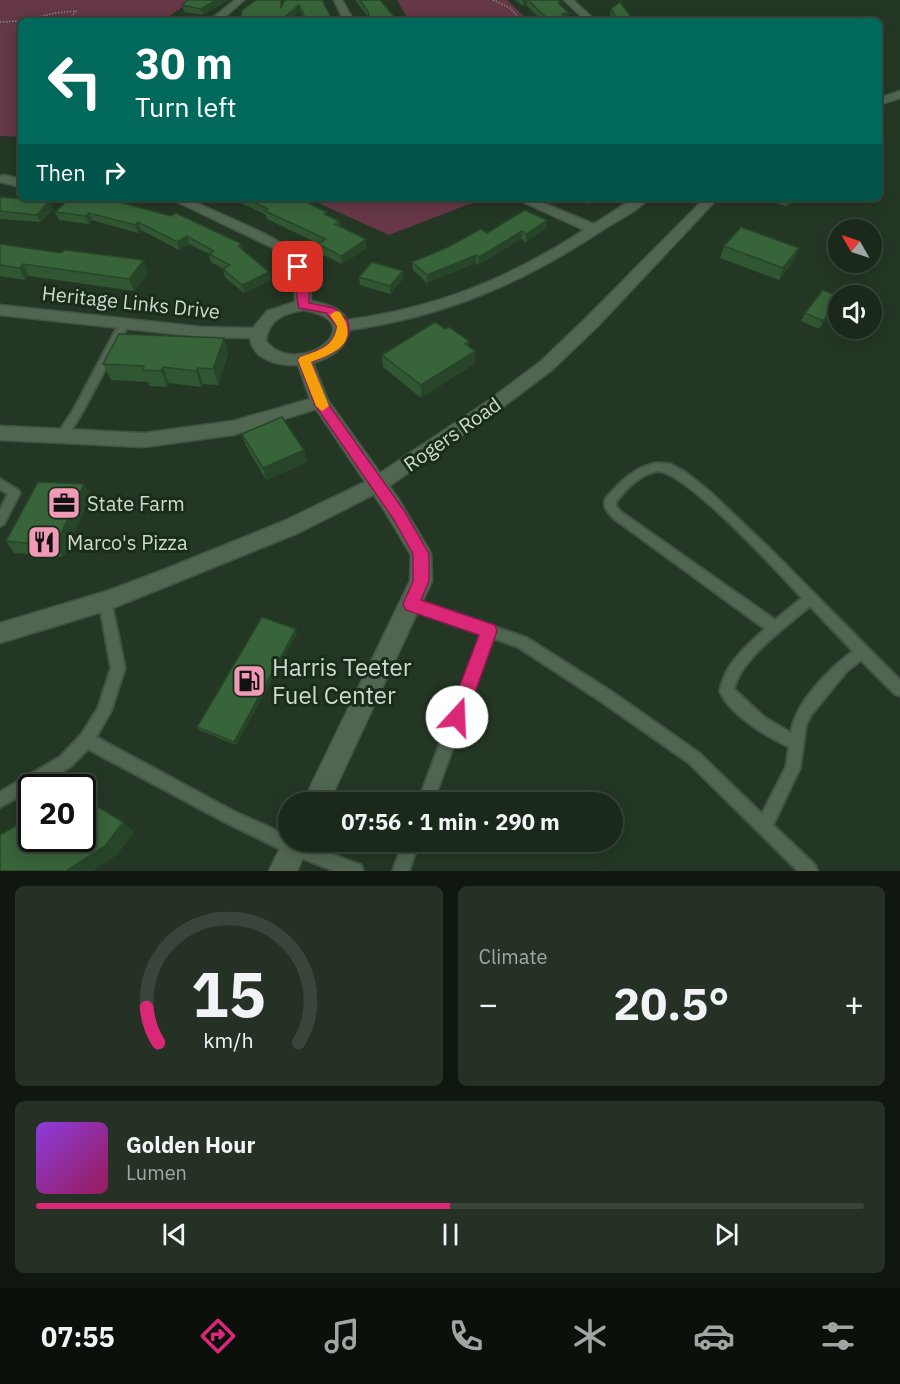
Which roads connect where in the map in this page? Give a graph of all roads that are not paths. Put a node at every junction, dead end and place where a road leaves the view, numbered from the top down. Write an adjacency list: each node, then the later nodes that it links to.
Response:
1 (240, 0): 4 (street)
2 (338, 0): 5 (street)
3 (568, 0): 6 (street)
4 (218, 18)
5 (348, 18)
6 (588, 18)
7 (900, 94): 8 (street)
8 (882, 101)
9 (4, 179): 10 (street)
10 (18, 182)
11 (182, 201): 16 (street)
12 (527, 201): 15 (street)
13 (638, 201): 15 (street)
14 (708, 201): 26 (street, Rogers Road)
15 (594, 229): 19 (street)
16 (303, 305): 19 (street); 20 (street)
17 (0, 310): 18 (street, Heritage Links Drive)
18 (124, 324): 20 (street, Heritage Links Drive); 24 (lane)
19 (343, 326): 21 (street)
20 (258, 333): 21 (street)
21 (304, 360): 22 (street)
22 (320, 402): 24 (street); 26 (street)
23 (0, 433): 24 (street)
24 (61, 438)
25 (0, 483): 27 (lane)
26 (378, 484): 29 (street, Rogers Road); 30 (street)
27 (0, 521)
28 (810, 599): 31 (lane); 31 (lane); 34 (lane)
29 (105, 601): 33 (street, Rogers Road); 36 (lane)
30 (411, 604): 32 (lane); 38 (street)
31 (775, 628): 37 (lane)
32 (489, 631): 39 (lane); 41 (lane)
33 (0, 633)
34 (862, 652): 35 (lane); 37 (lane)
35 (900, 689)
36 (86, 741): 40 (lane); 43 (lane)
37 (796, 743): 41 (lane)
38 (321, 792)
39 (430, 792)
40 (0, 800)
41 (764, 827): 46 (lane)
42 (408, 852): 45 (lane)
43 (291, 853): 44 (lane)
44 (355, 871)
45 (401, 871)
46 (809, 871)

